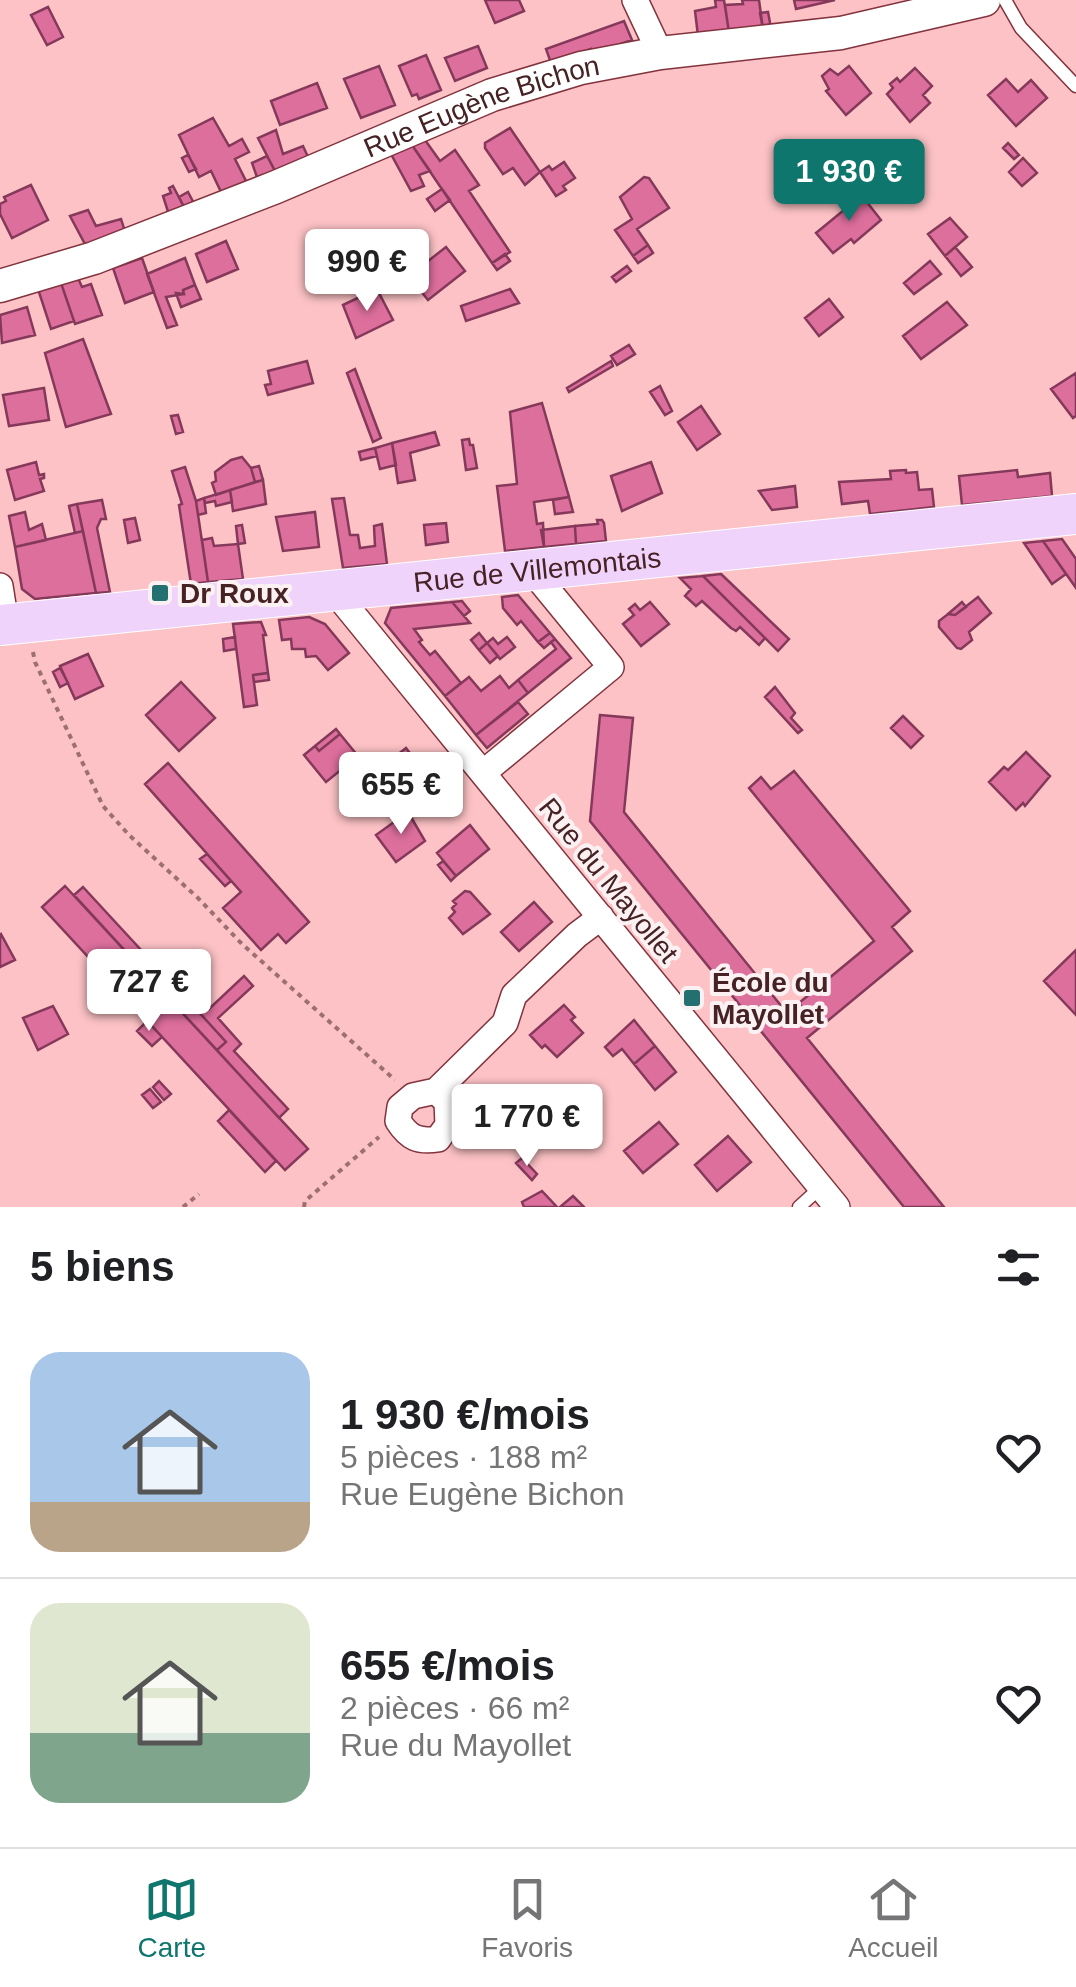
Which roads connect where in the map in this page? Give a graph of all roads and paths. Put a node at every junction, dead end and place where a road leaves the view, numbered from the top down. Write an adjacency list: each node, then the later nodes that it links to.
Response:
1 (634, 0): 4 (street)
2 (984, 0): 4 (street, Rue Eugène Bichon)
3 (1005, 0): 5 (lane)
4 (660, 53): 6 (street, Rue Eugène Bichon)
5 (1076, 86)
6 (0, 286)
7 (1076, 514): 8 (main road, Rue de Villemontais)
8 (533, 572): 9 (main road, Rue de Villemontais); 11 (street)
9 (334, 592): 10 (main road, Rue de Villemontais); 11 (street, Rue du Mayollet)
10 (8, 614): 13 (path)
11 (483, 773): 12 (street, Rue du Mayollet)
12 (601, 917): 13 (street); 16 (street, Rue du Mayollet)
13 (425, 1094): 14 (street); 14 (street)
14 (398, 1121): 18 (path)
15 (199, 1194): 17 (path)
16 (829, 1197): 19 (lane)
17 (183, 1207)
18 (304, 1207)
19 (800, 1207)

